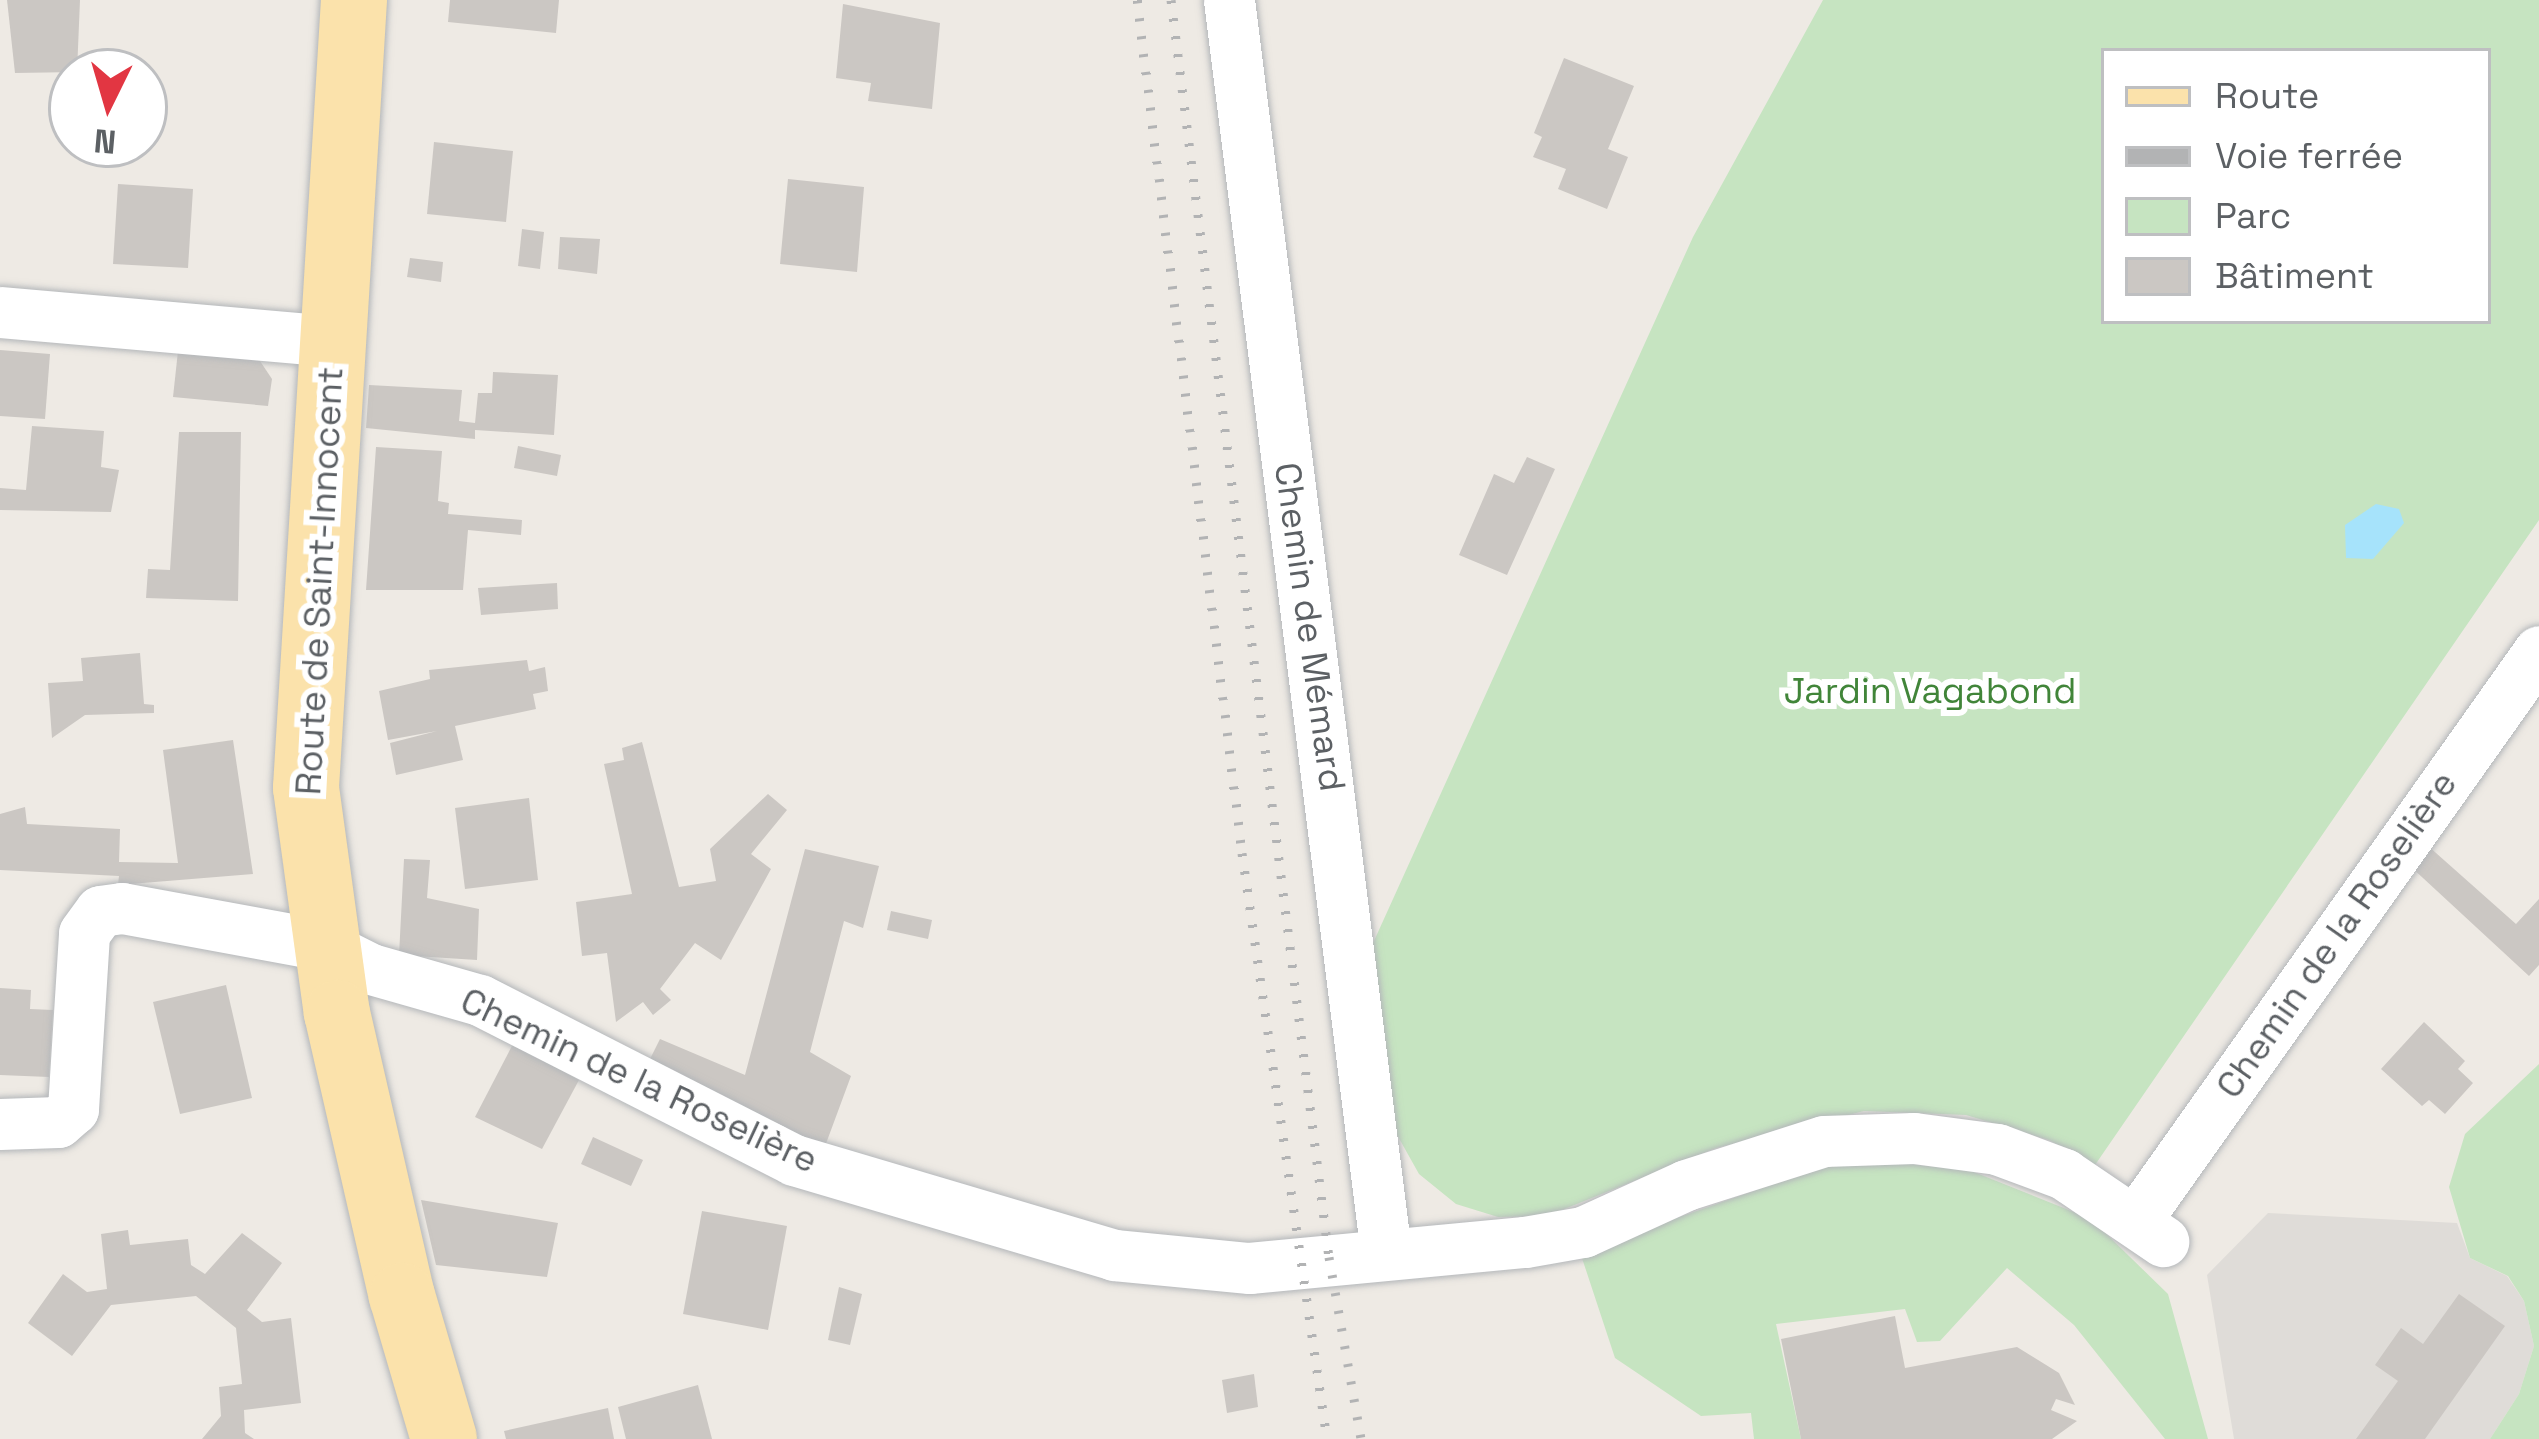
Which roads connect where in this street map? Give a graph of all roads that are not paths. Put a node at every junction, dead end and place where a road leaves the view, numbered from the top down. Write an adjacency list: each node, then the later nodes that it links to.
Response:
1 (354, 0): 4 (main road, Route de Saint-Innocent)
2 (1229, 0): 8 (street, Chemin de Mémard)
3 (0, 312): 4 (street)
4 (331, 341): 6 (main road, Route de Saint-Innocent)
5 (2539, 651): 8 (street, Chemin de la Roselière)
6 (323, 945): 7 (street, Chemin de la Roselière); 8 (street, Chemin de la Roselière); 9 (main road, Route de Saint-Innocent)
7 (0, 1124)
8 (1386, 1253)
9 (402, 1297): 10 (main road, Route de Saint-Innocent); 11 (main road, Route de Saint-Innocent)
10 (408, 1439)
11 (444, 1439)

